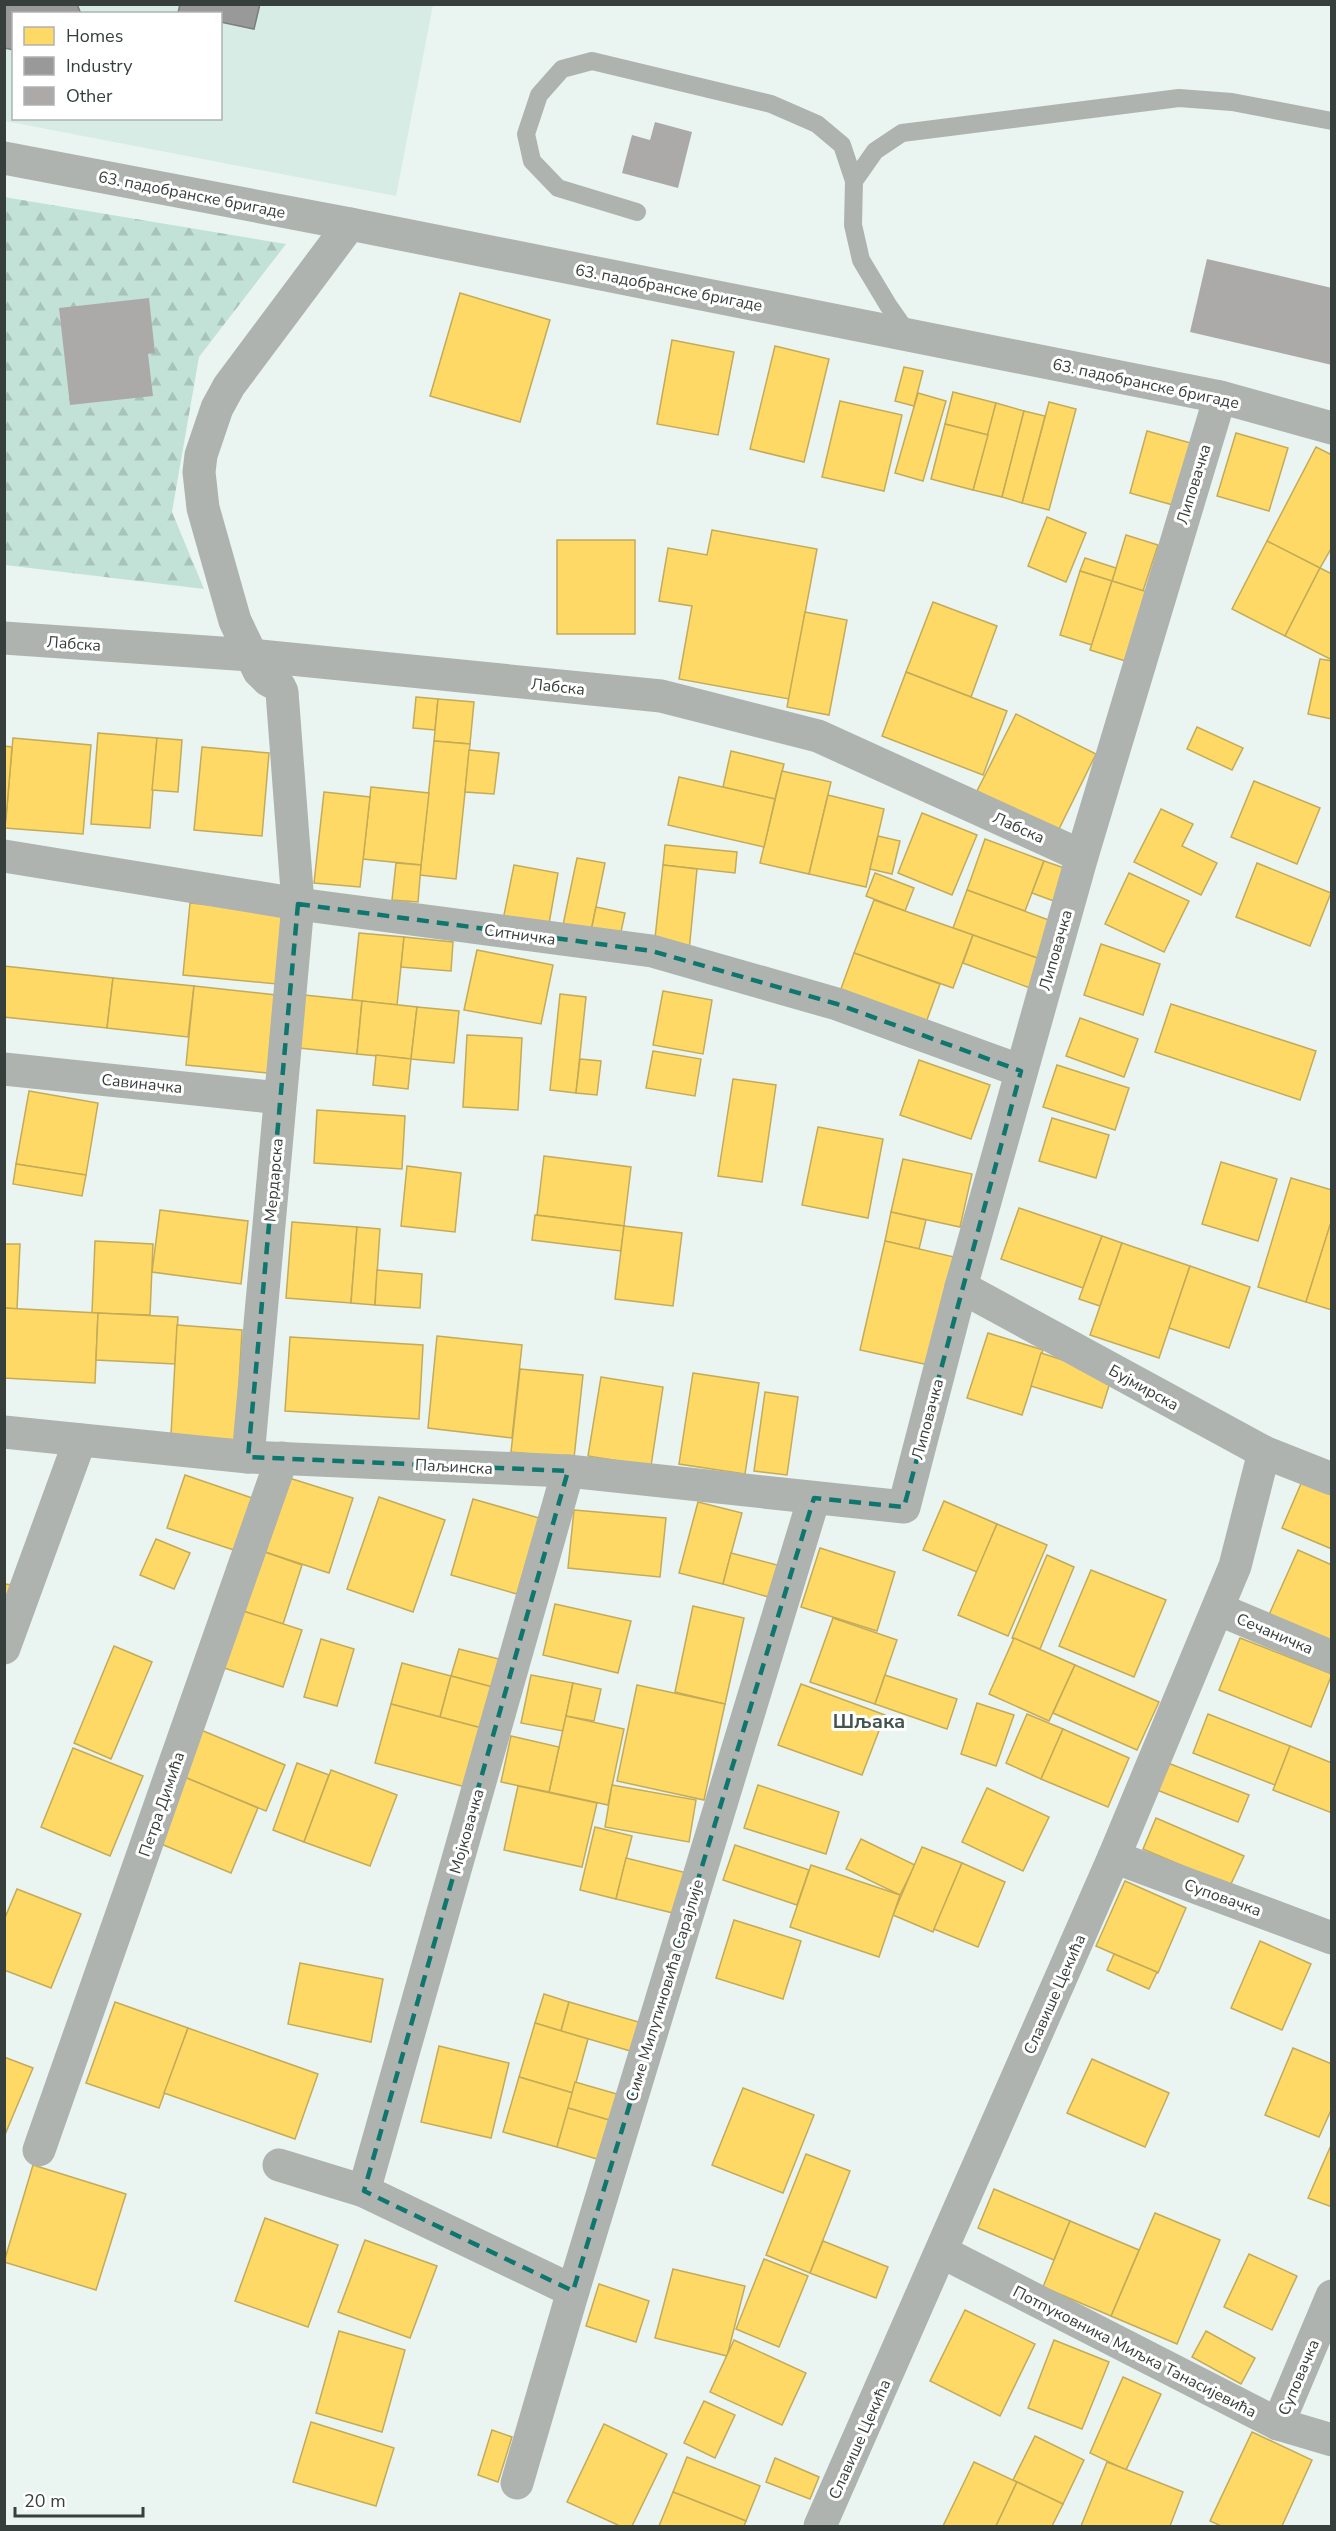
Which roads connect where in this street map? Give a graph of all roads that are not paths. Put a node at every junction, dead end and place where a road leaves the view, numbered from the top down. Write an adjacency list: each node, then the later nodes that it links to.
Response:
1 (1332, 121): 3 (lane)
2 (4, 158): 5 (street, 63. падобранске бригаде)
3 (854, 181): 4 (lane); 6 (lane)
4 (637, 212)
5 (350, 224): 6 (street, 63. падобранске бригаде); 10 (street, Мердарска)
6 (909, 335): 7 (street, 63. падобранске бригаде)
7 (1220, 397): 8 (street, 63. падобранске бригаде); 12 (street, Липовачка)
8 (1332, 428)
9 (4, 638): 10 (street, Лабска)
10 (250, 655): 12 (street, Лабска); 13 (street, Мердарска)
11 (4, 856): 13 (street, Ситничка)
12 (1082, 856): 15 (street, Липовачка)
13 (298, 904): 15 (street, Ситничка); 16 (street, Мердарска)
14 (4, 1069): 16 (street, Савиначка)
15 (1021, 1071): 17 (street, Липовачка)
16 (280, 1098): 21 (street, Мердарска)
17 (961, 1287): 20 (street, Бујмирска); 26 (street, Липовачка)
18 (4, 1432): 19 (street, Паљинска)
19 (80, 1440): 21 (street, Паљинска); 28 (street)
20 (1264, 1452): 24 (street, Бујмирска); 27 (street, Славише Цекића)
21 (248, 1457): 22 (street, Паљинска)
22 (282, 1458): 23 (street, Паљинска); 32 (street, Петра Димића)
23 (568, 1471): 25 (street, Паљинска); 34 (street, Мојковачка)
24 (1332, 1479)
25 (814, 1498): 26 (street, Паљинска); 36 (street, Симе Милутиновића Сарајлије)
26 (904, 1507)
27 (1218, 1609): 29 (street, Сечаничка); 30 (street, Славише Цекића)
28 (4, 1648)
29 (1332, 1657)
30 (1114, 1857): 31 (street, Суповачка); 35 (street, Славише Цекића)
31 (1332, 1938)
32 (39, 2150)
33 (279, 2165): 34 (street)
34 (364, 2191): 36 (street)
35 (942, 2252): 38 (street, Потпуковника Миљка Танасијевића); 41 (street, Славише Цекића)
36 (573, 2291): 40 (street, Симе Милутиновића Сарајлије)
37 (1332, 2296): 38 (street, Суповачка)
38 (1278, 2424): 39 (street, Потпуковника Миљка Танасијевића)
39 (1332, 2440)
40 (517, 2483)
41 (820, 2526)

